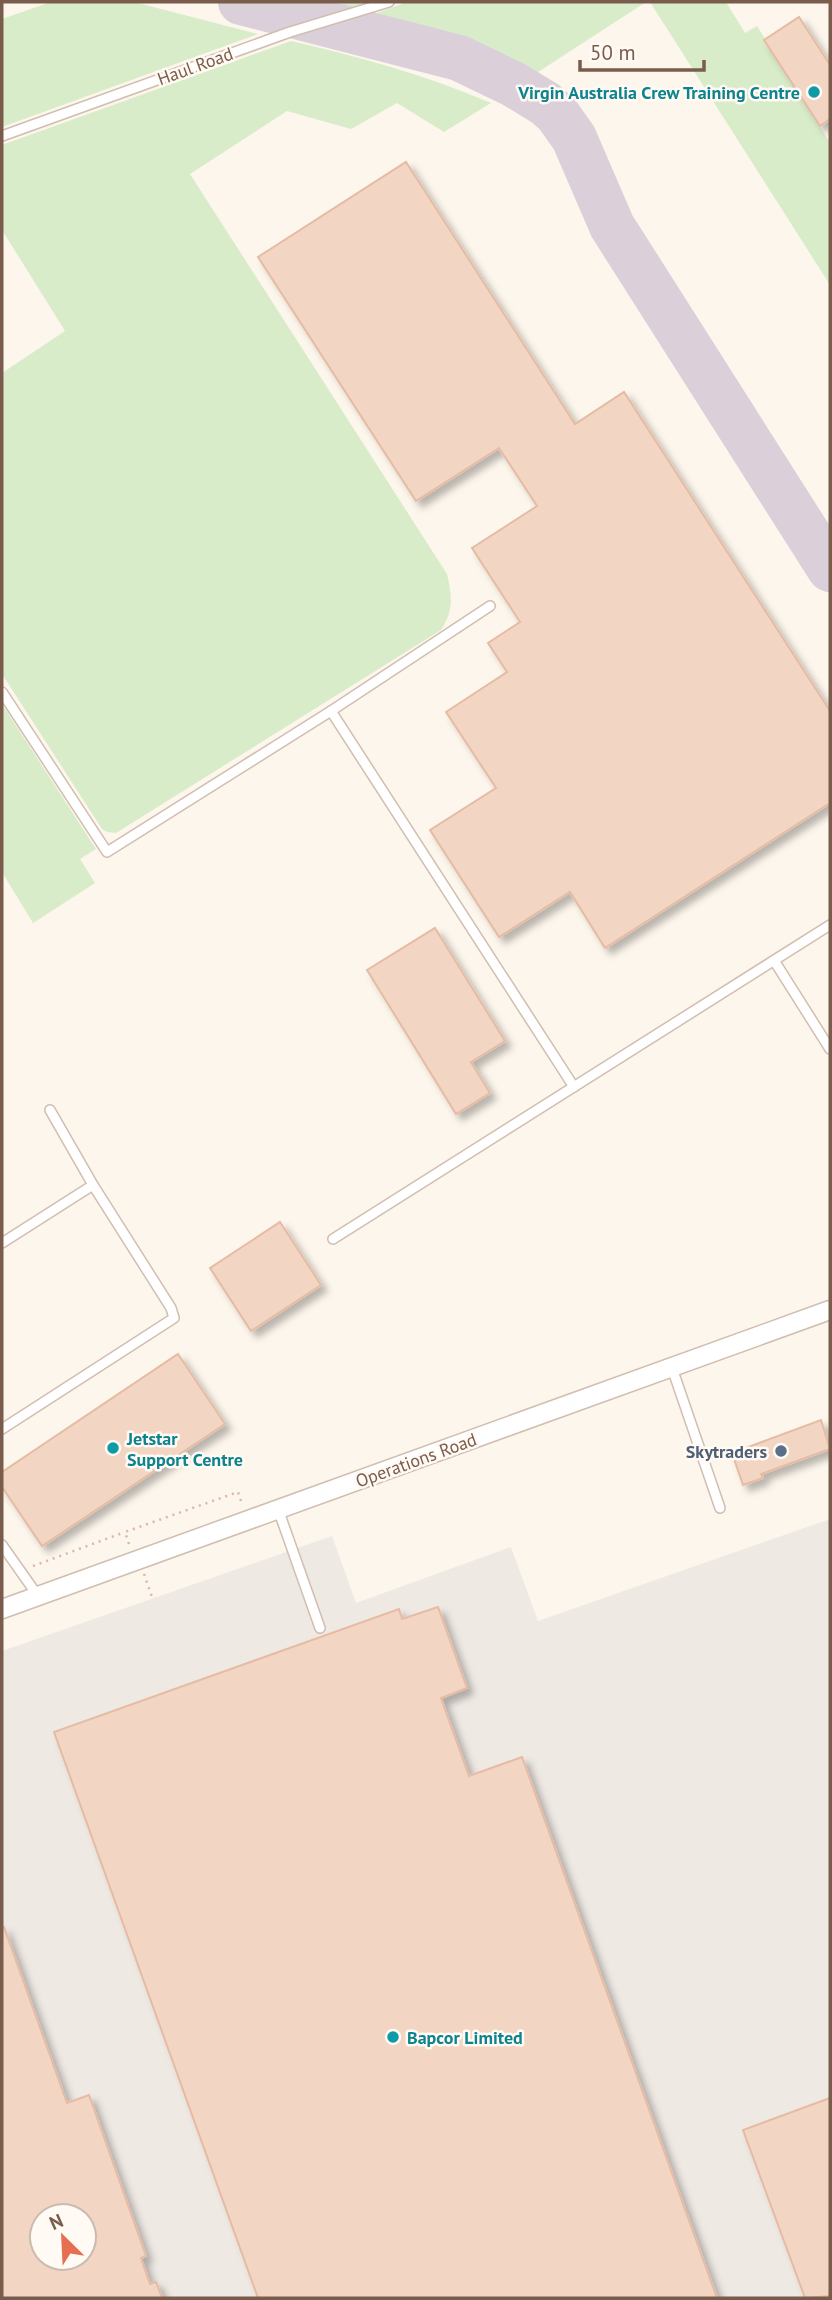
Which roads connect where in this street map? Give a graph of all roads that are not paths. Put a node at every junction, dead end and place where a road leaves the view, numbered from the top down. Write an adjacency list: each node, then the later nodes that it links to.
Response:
1 (389, 2): 2 (lane, Haul Road)
2 (2, 136)
3 (490, 606): 5 (lane)
4 (2, 692): 5 (lane)
5 (331, 711): 9 (lane)
6 (830, 925): 7 (lane)
7 (775, 962): 8 (lane); 9 (lane)
8 (830, 1049)
9 (574, 1087): 12 (lane)
10 (50, 1110): 11 (lane)
11 (93, 1185): 13 (lane); 16 (lane)
12 (333, 1239)
13 (2, 1243)
14 (830, 1310): 15 (street, Operations Road)
15 (672, 1367): 17 (lane); 18 (street, Operations Road)
16 (2, 1429)
17 (720, 1508)
18 (278, 1509): 20 (street, Operations Road); 22 (lane)
19 (2, 1545): 20 (lane)
20 (38, 1596): 21 (street, Operations Road)
21 (2, 1609)
22 (320, 1628)

